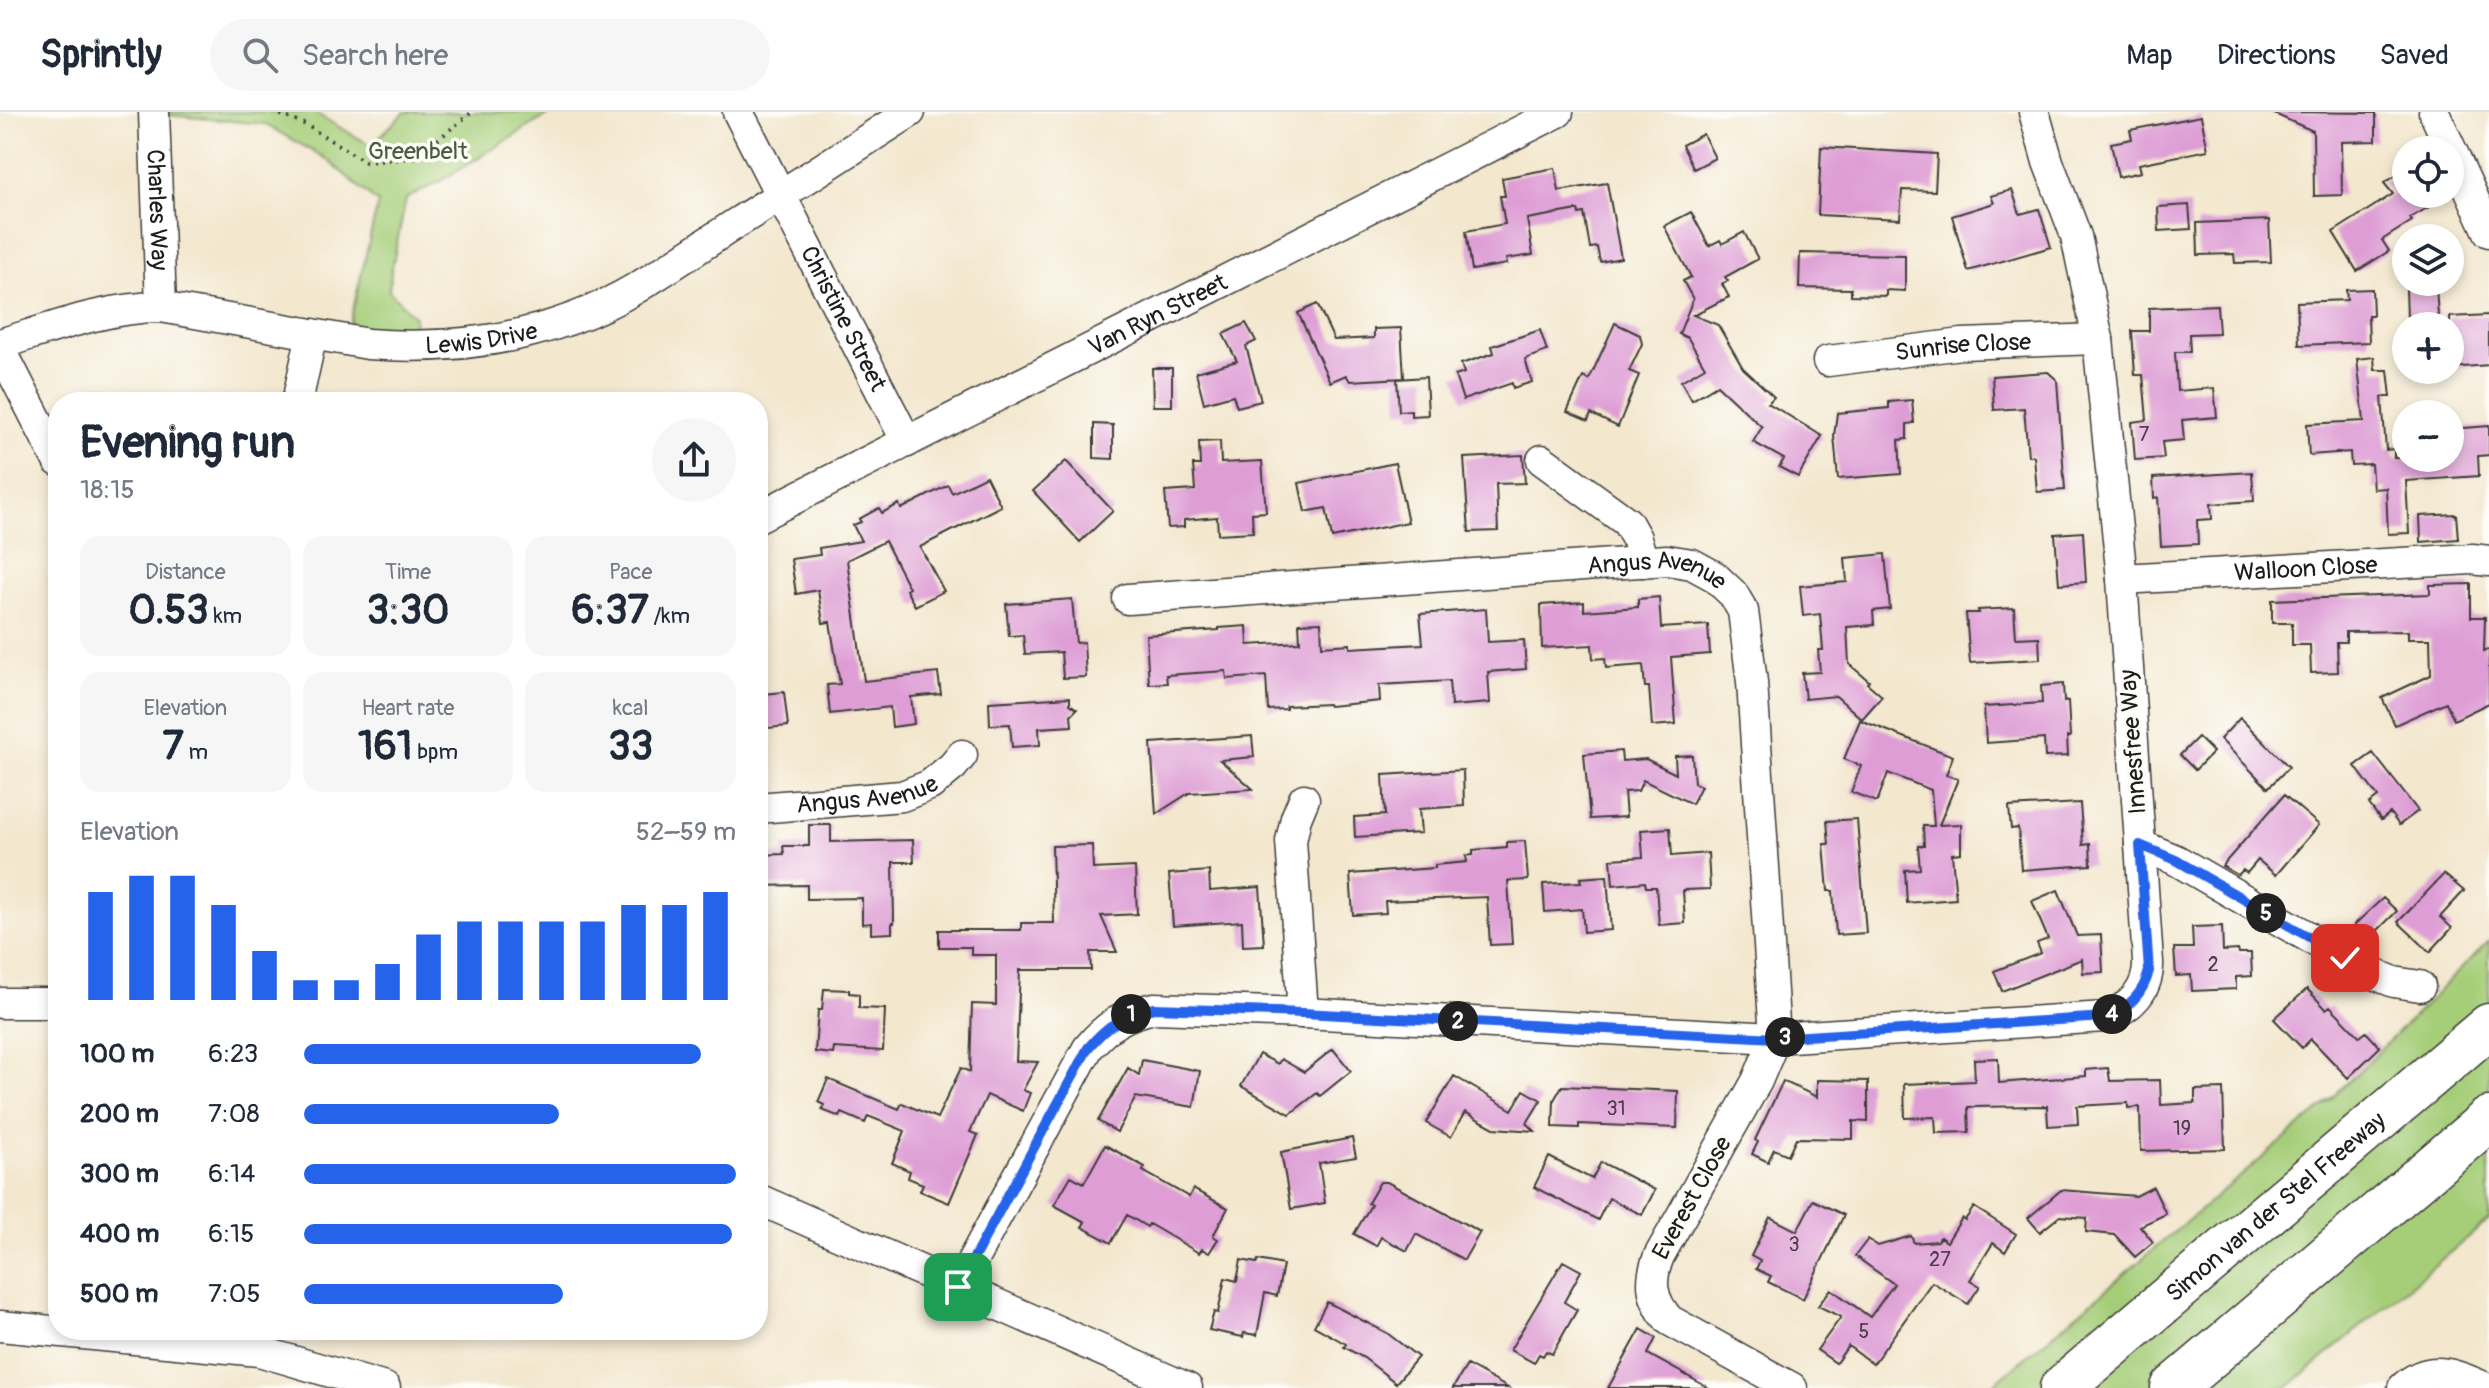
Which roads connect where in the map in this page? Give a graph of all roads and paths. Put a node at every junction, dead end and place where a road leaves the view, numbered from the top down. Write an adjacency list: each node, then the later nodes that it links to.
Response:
1 (154, 112): 11 (street, Charles Way)
2 (273, 112): 3 (path)
3 (472, 112)
4 (738, 112): 9 (street, Christine Street)
5 (910, 112): 9 (street, Lewis Drive)
6 (1558, 112): 18 (street, Van Ryn Street)
7 (2034, 112): 13 (street, Innesfree Way)
8 (2434, 112): 10 (street)
9 (781, 195): 12 (street, Lewis Drive); 18 (street, Christine Street)
10 (2489, 232)
11 (161, 307): 12 (street, Lewis Drive); 14 (street, Lewis Drive)
12 (312, 334): 16 (street)
13 (2098, 339): 15 (street, Sunrise Close); 23 (street, Innesfree Way)
14 (0, 346): 17 (street)
15 (1828, 361)
16 (299, 392)
17 (48, 441)
18 (907, 442): 20 (street, Van Ryn Street)
19 (1542, 460): 22 (street)
20 (768, 512)
21 (2489, 561): 23 (street, Walloon Close)
22 (1643, 562): 24 (street, Angus Avenue); 35 (street, Angus Avenue)
23 (2122, 579): 28 (street, Innesfree Way)
24 (1128, 599)
25 (962, 755): 27 (street, Angus Avenue)
26 (1304, 799): 32 (street)
27 (768, 807)
28 (2140, 845): 29 (street); 35 (street, Innesfree Way)
29 (2420, 986)
30 (0, 1003): 31 (street)
31 (48, 1003)
32 (1303, 1013): 35 (street, Innesfree Way); 41 (street, Innesfree Way)
33 (2489, 1016): 37 (highway)
34 (2489, 1026): 37 (highway, Simon van der Stel Freeway)
35 (1775, 1038): 47 (street, Everest Close)
36 (2489, 1119): 39 (highway)
37 (2379, 1120): 48 (highway, Simon van der Stel Freeway)
38 (2489, 1132): 39 (highway)
39 (2422, 1177): 49 (highway)
40 (768, 1203): 41 (street)
41 (958, 1287): 46 (street)
42 (0, 1326): 43 (street)
43 (48, 1331)
44 (145, 1340): 45 (street)
45 (385, 1388)
46 (1187, 1388)
47 (1792, 1388)
48 (2062, 1388)
49 (2173, 1388)
50 (2403, 1388): 51 (street)
51 (2486, 1388)

